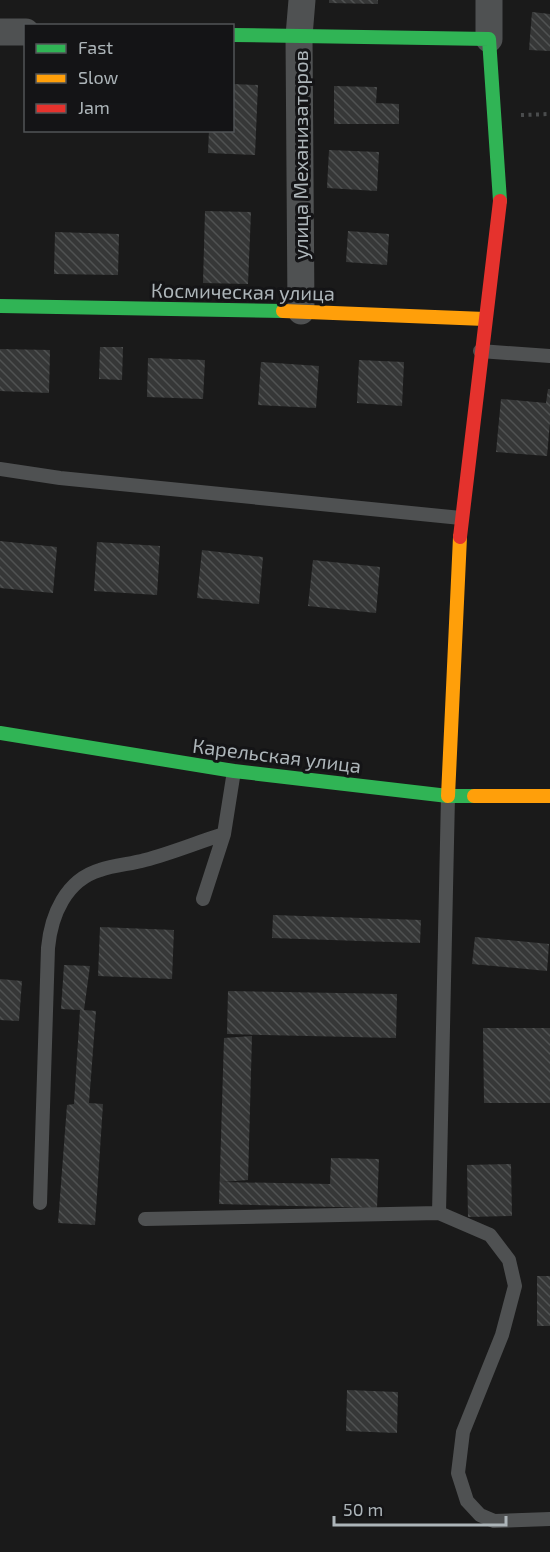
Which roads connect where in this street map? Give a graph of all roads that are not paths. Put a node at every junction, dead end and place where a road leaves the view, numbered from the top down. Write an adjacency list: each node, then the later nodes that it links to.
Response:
1 (302, 0): 6 (street, улица Механизаторов)
2 (489, 0): 7 (street)
3 (0, 32): 4 (street)
4 (24, 32)
5 (234, 35): 6 (street)
6 (299, 36): 7 (street); 9 (street, улица Механизаторов)
7 (489, 39): 10 (street)
8 (0, 306): 9 (street, Космическая улица)
9 (301, 311): 10 (street, Космическая улица)
10 (485, 319): 11 (street)
11 (480, 351): 12 (lane); 14 (street)
12 (550, 356)
13 (0, 469): 14 (lane)
14 (461, 518): 17 (street)
15 (0, 733): 16 (street, Карельская улица)
16 (234, 771): 17 (street, Карельская улица); 19 (lane)
17 (448, 796): 18 (street, Карельская улица); 22 (lane)
18 (550, 796)
19 (224, 834): 20 (lane); 21 (lane)
20 (203, 900)
21 (40, 1203)
22 (440, 1213): 23 (lane); 24 (lane)
23 (145, 1219)
24 (550, 1519)

